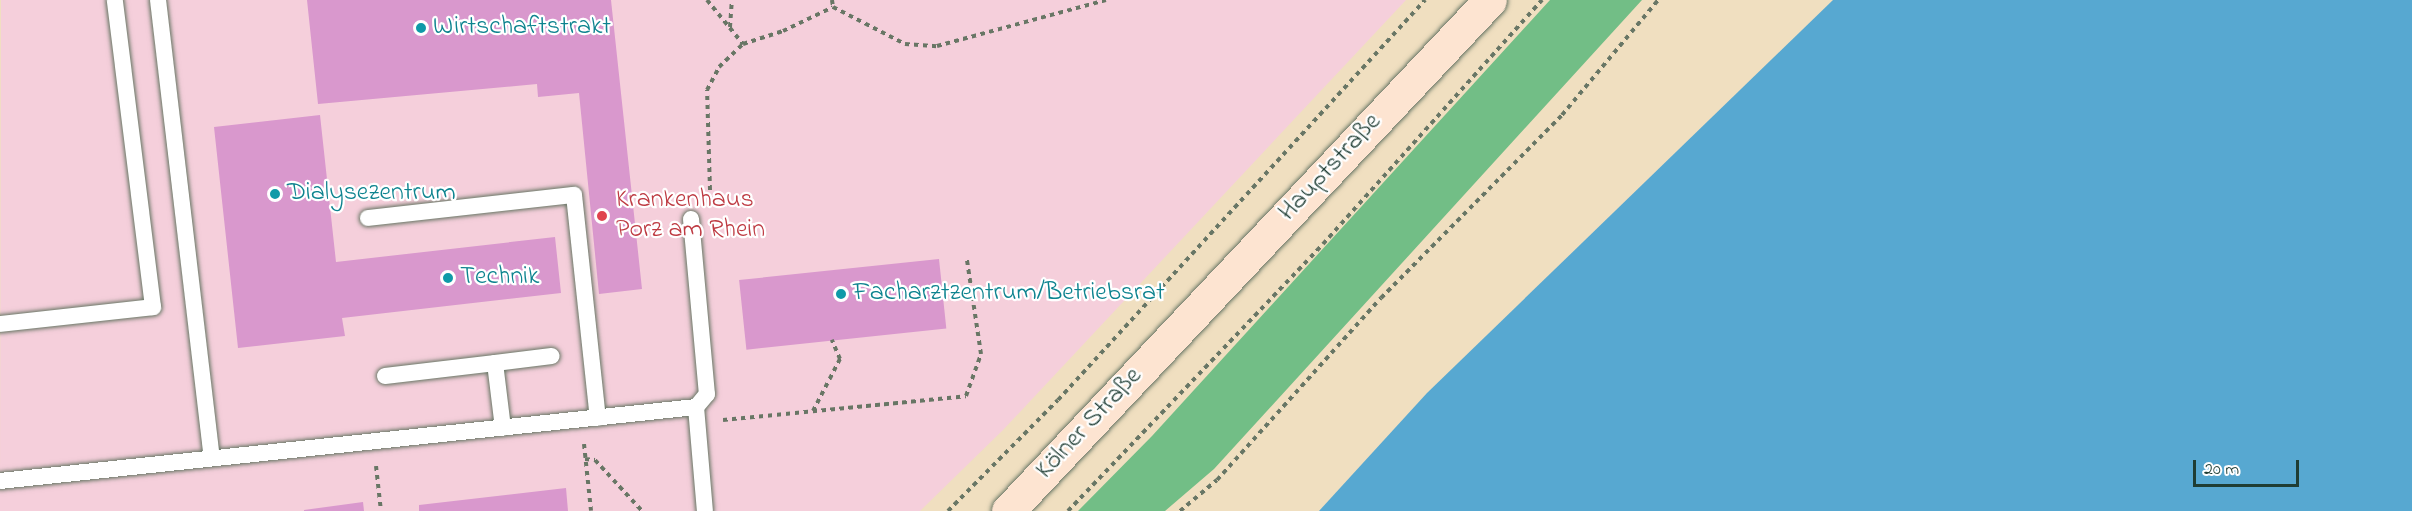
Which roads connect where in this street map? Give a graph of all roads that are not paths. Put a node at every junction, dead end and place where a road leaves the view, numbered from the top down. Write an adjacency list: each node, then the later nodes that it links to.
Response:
1 (116, 0): 6 (lane)
2 (158, 0): 14 (lane)
3 (1490, 0): 7 (main road, Hauptstraße)
4 (368, 218): 12 (lane)
5 (691, 219): 11 (lane)
6 (0, 324)
7 (1173, 337): 17 (main road, Kölner Straße)
8 (552, 356): 9 (lane)
9 (495, 363): 10 (lane); 13 (lane)
10 (385, 376)
11 (702, 400): 12 (lane); 16 (lane)
12 (598, 418): 13 (lane)
13 (503, 428): 14 (lane)
14 (212, 458): 15 (lane)
15 (0, 481)
16 (705, 511)
17 (1008, 511)

